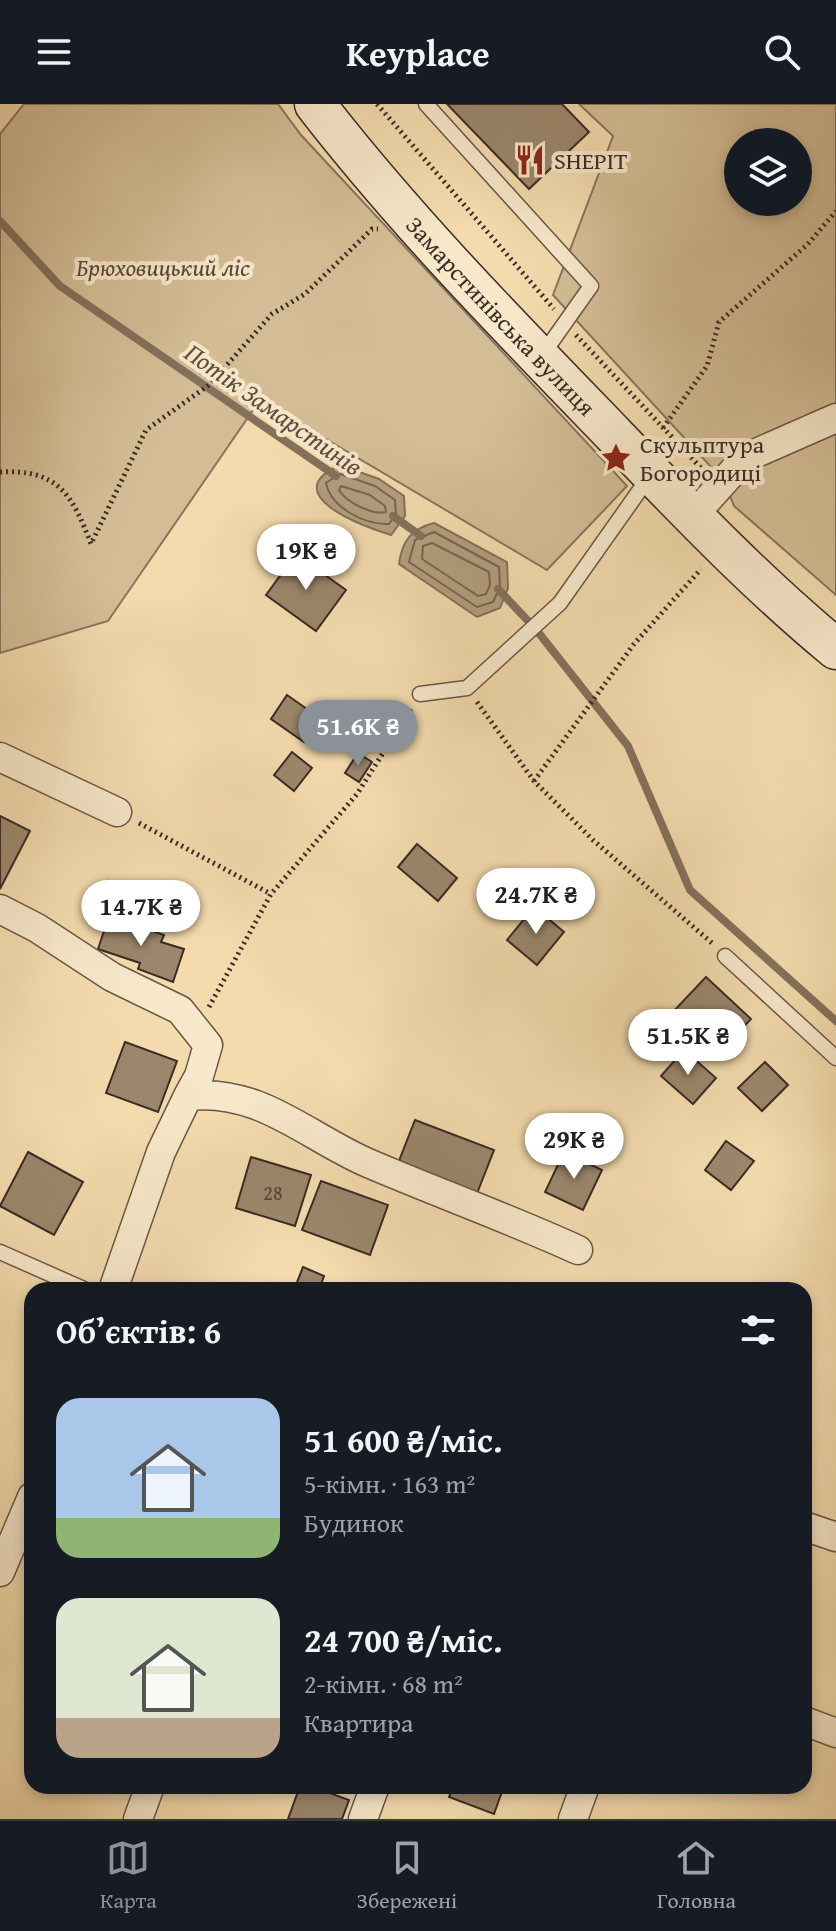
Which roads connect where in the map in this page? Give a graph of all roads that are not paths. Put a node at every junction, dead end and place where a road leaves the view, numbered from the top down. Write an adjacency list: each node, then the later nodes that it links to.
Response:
1 (315, 104): 3 (main road, Замарстинівська вулиця)
2 (426, 104): 3 (lane)
3 (540, 358): 5 (main road, Замарстинівська вулиця)
4 (836, 418): 6 (street)
5 (651, 473): 6 (main road, Замарстинівська вулиця); 8 (lane)
6 (693, 516): 7 (main road, Замарстинівська вулиця)
7 (836, 649)
8 (420, 694)
9 (0, 757): 10 (street)
10 (117, 812)
11 (0, 909): 14 (street)
12 (725, 956): 13 (lane)
13 (836, 1058)
14 (188, 1096): 15 (street); 18 (street)
15 (578, 1250)
16 (0, 1252): 17 (lane)
17 (68, 1282)
18 (116, 1282)
19 (24, 1516): 22 (street)
20 (812, 1529): 21 (street)
21 (836, 1537)
22 (0, 1572)
23 (812, 1724): 24 (street)
24 (836, 1733)
25 (147, 1794): 28 (street)
26 (372, 1794): 29 (street)
27 (582, 1794): 30 (street)
28 (138, 1819)
29 (363, 1819)
30 (573, 1819)

